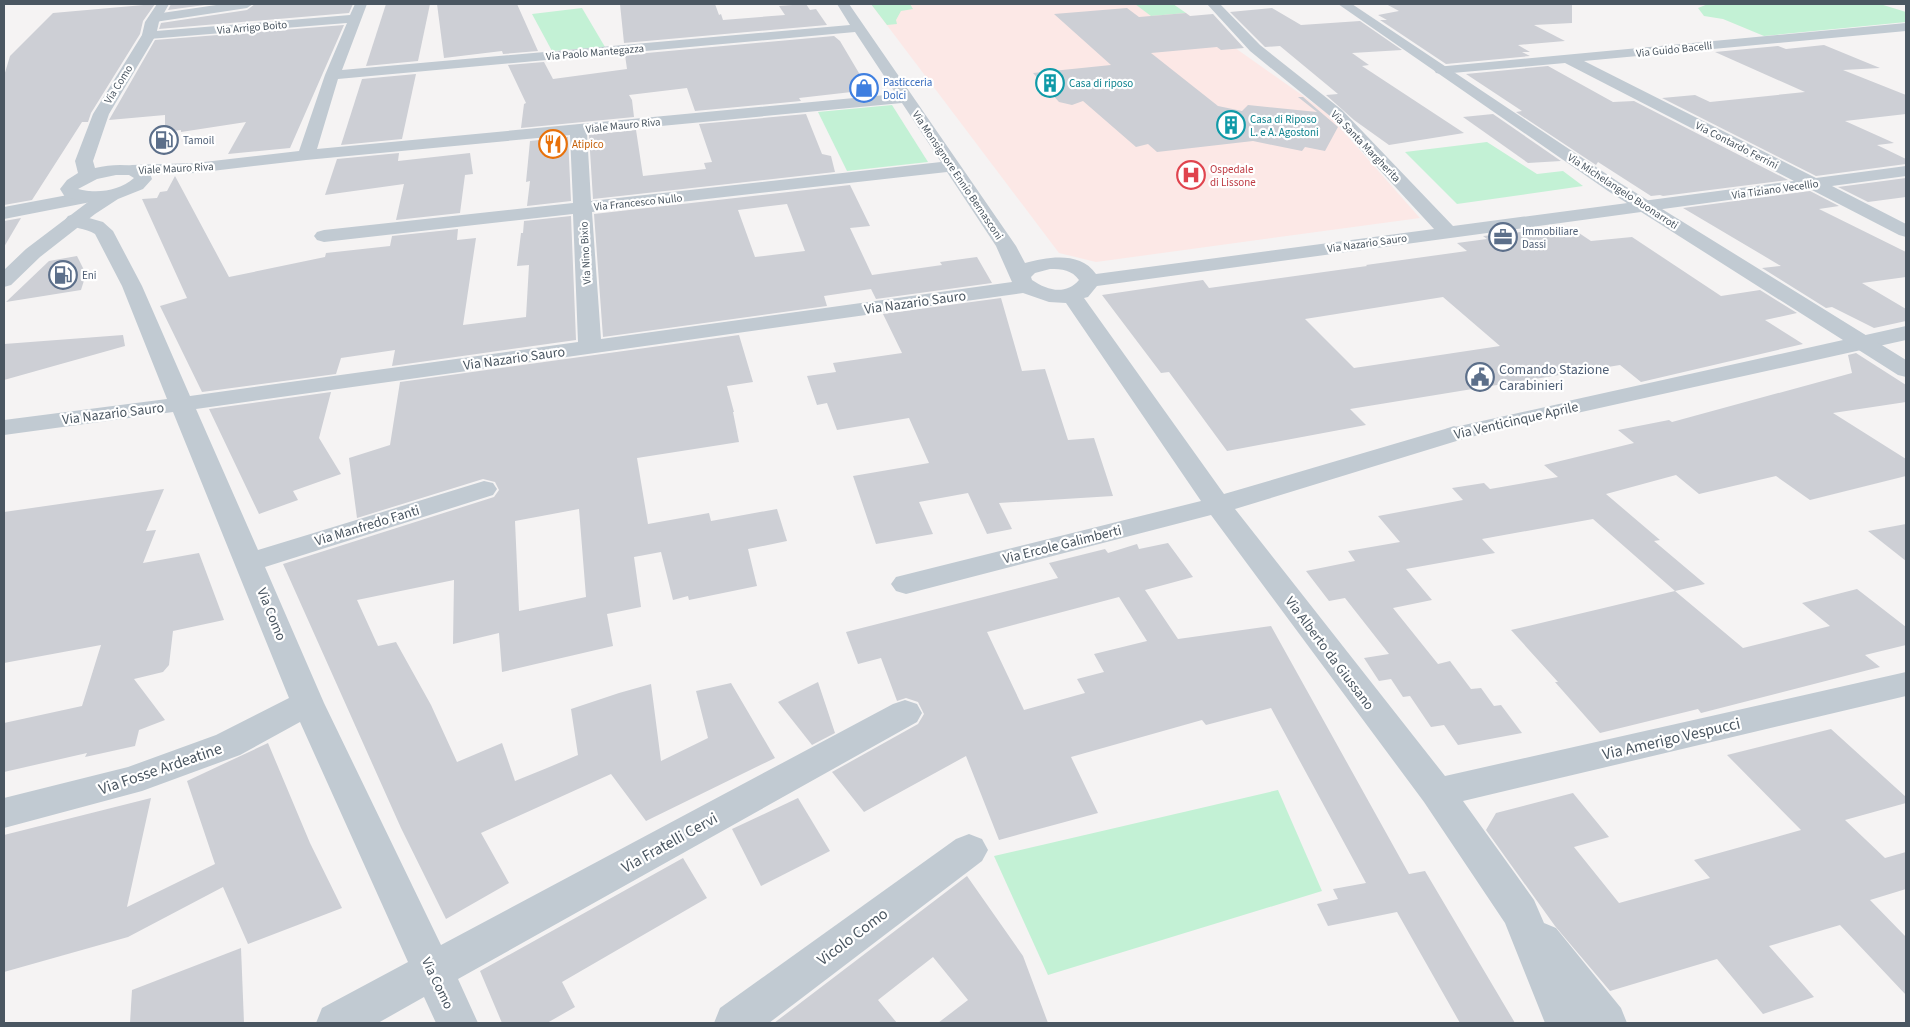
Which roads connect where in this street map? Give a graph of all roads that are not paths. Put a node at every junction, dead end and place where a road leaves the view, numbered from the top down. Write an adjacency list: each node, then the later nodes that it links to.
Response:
1 (163, 4): 7 (street, Via Como)
2 (247, 4): 7 (street)
3 (843, 4): 9 (street, Via Monsignore Ennio Bernasconi)
4 (1213, 4): 30 (street, Via Santa Margherita)
5 (1344, 4): 13 (street, Via Michelangelo Buonarroti)
6 (358, 11): 7 (street, Via Arrigo Boito); 14 (street)
7 (152, 25): 17 (street, Via Como)
8 (1906, 27): 10 (street, Via Guido Bacelli)
9 (859, 28): 14 (street, Via Paolo Mantegazza); 15 (street, Via Monsignore Ennio Bernasconi)
10 (1858, 31): 11 (street); 12 (street, Via Guido Bacelli)
11 (1890, 42)
12 (1569, 59): 13 (street, Via Guido Bacelli); 23 (street, Via Contardo Ferrini)
13 (1441, 70): 26 (street, Via Michelangelo Buonarroti)
14 (332, 75): 18 (street)
15 (906, 98): 16 (street, Viale Mauro Riva); 19 (street, Via Monsignore Ennio Bernasconi)
16 (578, 130): 18 (street, Viale Mauro Riva); 27 (street, Via Nino Bixio)
17 (89, 149): 21 (street); 22 (street, Via Como)
18 (306, 155): 21 (street, Viale Mauro Riva)
19 (953, 166): 27 (street, Via Francesco Nullo); 32 (street, Via Monsignore Ennio Bernasconi)
20 (1906, 171): 23 (street, Via Tiziano Vecellio)
21 (129, 174): 22 (street); 24 (street)
22 (85, 178): 25 (street)
23 (1814, 184): 26 (street, Via Tiziano Vecellio); 29 (street, Via Contardo Ferrini)
24 (116, 193): 25 (street); 25 (street)
25 (77, 203): 28 (street); 34 (street); 41 (street, Via Como)
26 (1644, 206): 30 (street, Via Nazario Sauro); 38 (street, Via Michelangelo Buonarroti)
27 (582, 208): 31 (street, Via Francesco Nullo); 39 (street, Via Nino Bixio)
28 (4, 213)
29 (1906, 231)
30 (1448, 232): 36 (street, Via Nazario Sauro)
31 (324, 236)
32 (1006, 246): 33 (street, Via Monsignore Ennio Bernasconi); 35 (street, Via Monsignore Ennio Bernasconi)
33 (1050, 263): 35 (street, Via Nazario Sauro); 36 (street, Via Nazario Sauro)
34 (4, 281)
35 (1022, 281): 36 (street, Via Nazario Sauro); 39 (street, Via Nazario Sauro)
36 (1080, 288): 46 (street, Via Alberto da Giussano)
37 (1906, 333): 38 (street, Via Venticinque Aprile)
38 (1863, 344): 40 (street, Via Michelangelo Buonarroti); 42 (street, Via Venticinque Aprile)
39 (590, 347): 41 (street, Via Nazario Sauro)
40 (1906, 370)
41 (182, 404): 43 (street, Via Nazario Sauro); 47 (street, Via Como)
42 (1577, 406): 44 (street, Via Venticinque Aprile)
43 (4, 427)
44 (1454, 434): 46 (street, Via Venticinque Aprile)
45 (484, 489): 47 (street, Via Manfredo Fanti)
46 (1218, 505): 48 (street, Via Ercole Galimberti); 52 (street, Via Alberto da Giussano)
47 (250, 562): 50 (street, Via Como)
48 (906, 584)
49 (1906, 684): 52 (street, Via Amerigo Vespucci)
50 (308, 703): 53 (street, Via Fosse Ardeatine); 56 (street, Via Como)
51 (905, 712): 56 (street, Via Fratelli Cervi)
52 (1437, 792): 55 (street, Via Alberto da Giussano)
53 (4, 813)
54 (969, 850): 59 (street, Vicolo Como)
55 (1520, 913): 60 (street, Via Alberto da Giussano); 61 (street)
56 (432, 971): 57 (street, Via Fratelli Cervi); 58 (street, Via Como)
57 (337, 1023)
58 (458, 1023)
59 (735, 1023)
60 (1566, 1023)
61 (1606, 1023)

